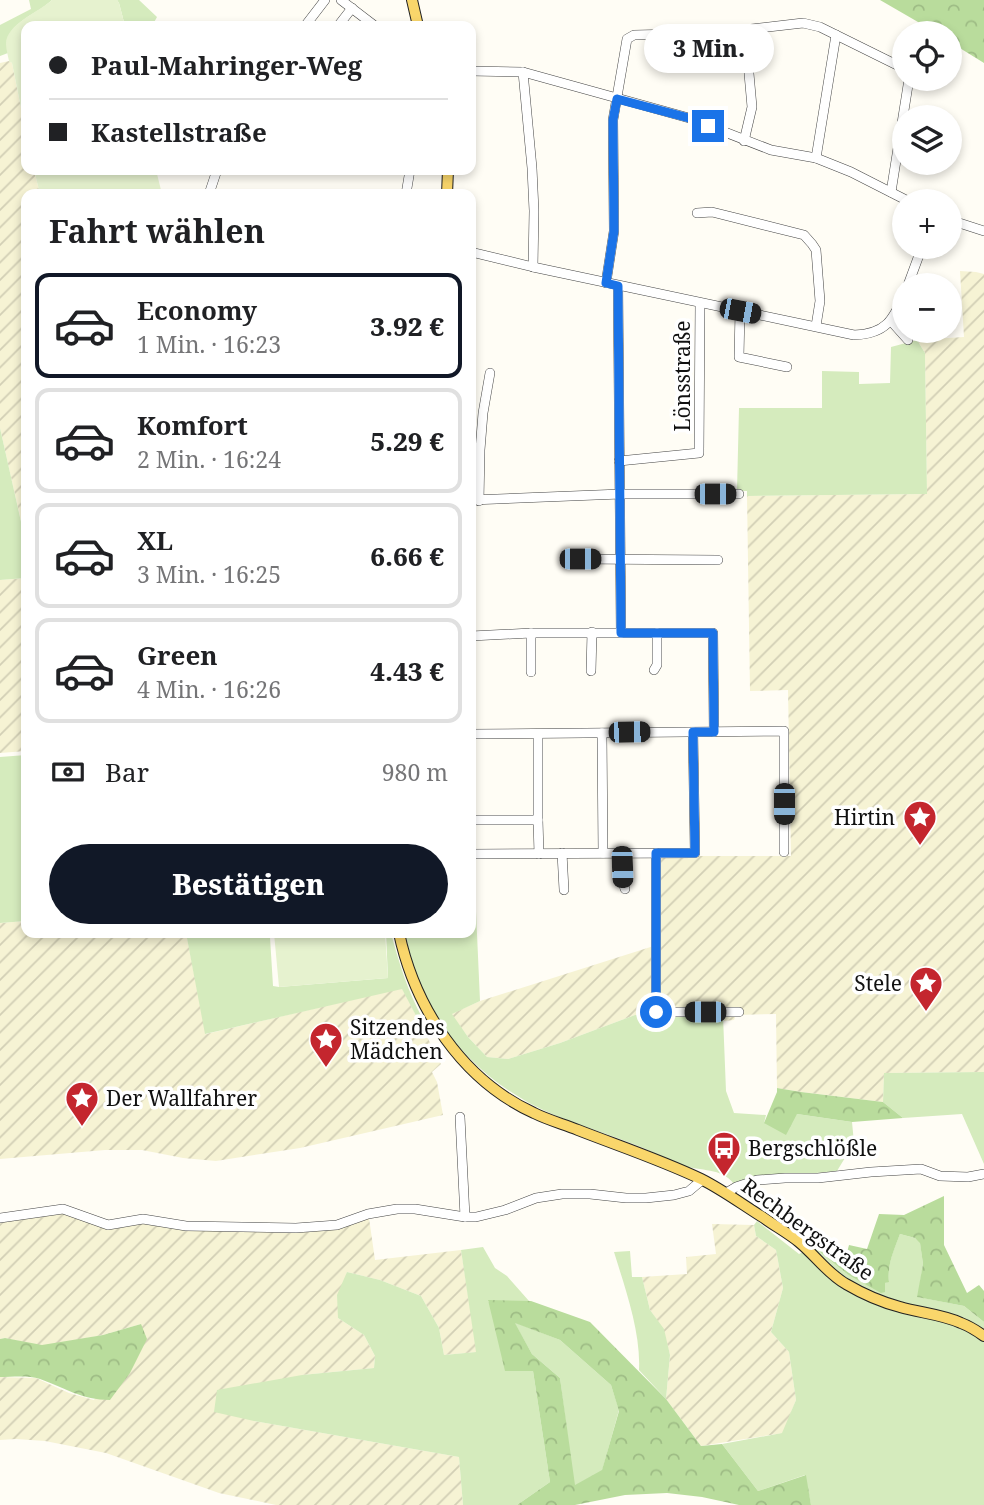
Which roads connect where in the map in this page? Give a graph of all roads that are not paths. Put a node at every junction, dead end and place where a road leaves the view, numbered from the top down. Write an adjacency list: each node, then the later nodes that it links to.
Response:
1 (325, 0): 5 (street)
2 (341, 0): 4 (street)
3 (412, 0): 8 (main road)
4 (352, 8): 6 (street); 7 (street)
5 (309, 21)
6 (342, 21)
7 (369, 21)
8 (417, 21)
9 (745, 29): 10 (street); 15 (street); 16 (street)
10 (836, 35): 11 (street); 17 (street)
11 (892, 63)
12 (476, 71): 13 (street)
13 (523, 72): 15 (street); 23 (street)
14 (907, 91): 18 (street)
15 (617, 99): 16 (street); 24 (street)
16 (744, 141): 17 (street)
17 (816, 158): 18 (street)
18 (891, 192)
19 (696, 214): 29 (street)
20 (962, 224): 21 (street)
21 (984, 231)
22 (476, 253): 23 (street)
23 (533, 267): 24 (street)
24 (606, 283): 25 (street)
25 (618, 286): 26 (street); 32 (street)
26 (700, 303): 27 (street); 32 (street, Lönsstraße)
27 (740, 311): 29 (street); 30 (street)
28 (891, 321): 29 (street)
29 (816, 326)
30 (787, 367)
31 (490, 373): 33 (street)
32 (619, 461): 35 (street)
33 (476, 491)
34 (739, 494): 35 (street)
35 (621, 495): 36 (street); 38 (street)
36 (476, 501)
37 (580, 559): 38 (street)
38 (620, 559): 39 (street); 42 (street)
39 (718, 560)
40 (592, 632): 41 (street); 42 (street); 46 (street)
41 (531, 633): 44 (street); 47 (street)
42 (621, 633): 43 (street)
43 (657, 633): 45 (street); 49 (street)
44 (476, 636)
45 (654, 670)
46 (592, 671)
47 (531, 672)
48 (693, 732): 49 (street); 50 (street); 59 (street)
49 (714, 732): 55 (street)
50 (602, 733): 52 (street); 57 (street)
51 (476, 734): 52 (street)
52 (538, 734): 54 (street)
53 (476, 820): 54 (street)
54 (538, 820): 61 (street)
55 (784, 852)
56 (562, 853): 57 (street); 61 (street); 63 (street)
57 (603, 853): 58 (street)
58 (622, 853): 59 (street); 62 (street)
59 (656, 853): 65 (street)
60 (476, 854): 61 (street)
61 (539, 854)
62 (625, 889)
63 (564, 890)
64 (401, 938): 68 (main road, Rechbergstraße)
65 (739, 1012)
66 (460, 1118): 70 (street)
67 (984, 1174): 69 (street)
68 (702, 1180): 69 (main road, Rechbergstraße); 70 (street)
69 (726, 1193): 72 (main road, Rechbergstraße)
70 (465, 1217): 71 (street)
71 (0, 1218)
72 (984, 1336)

